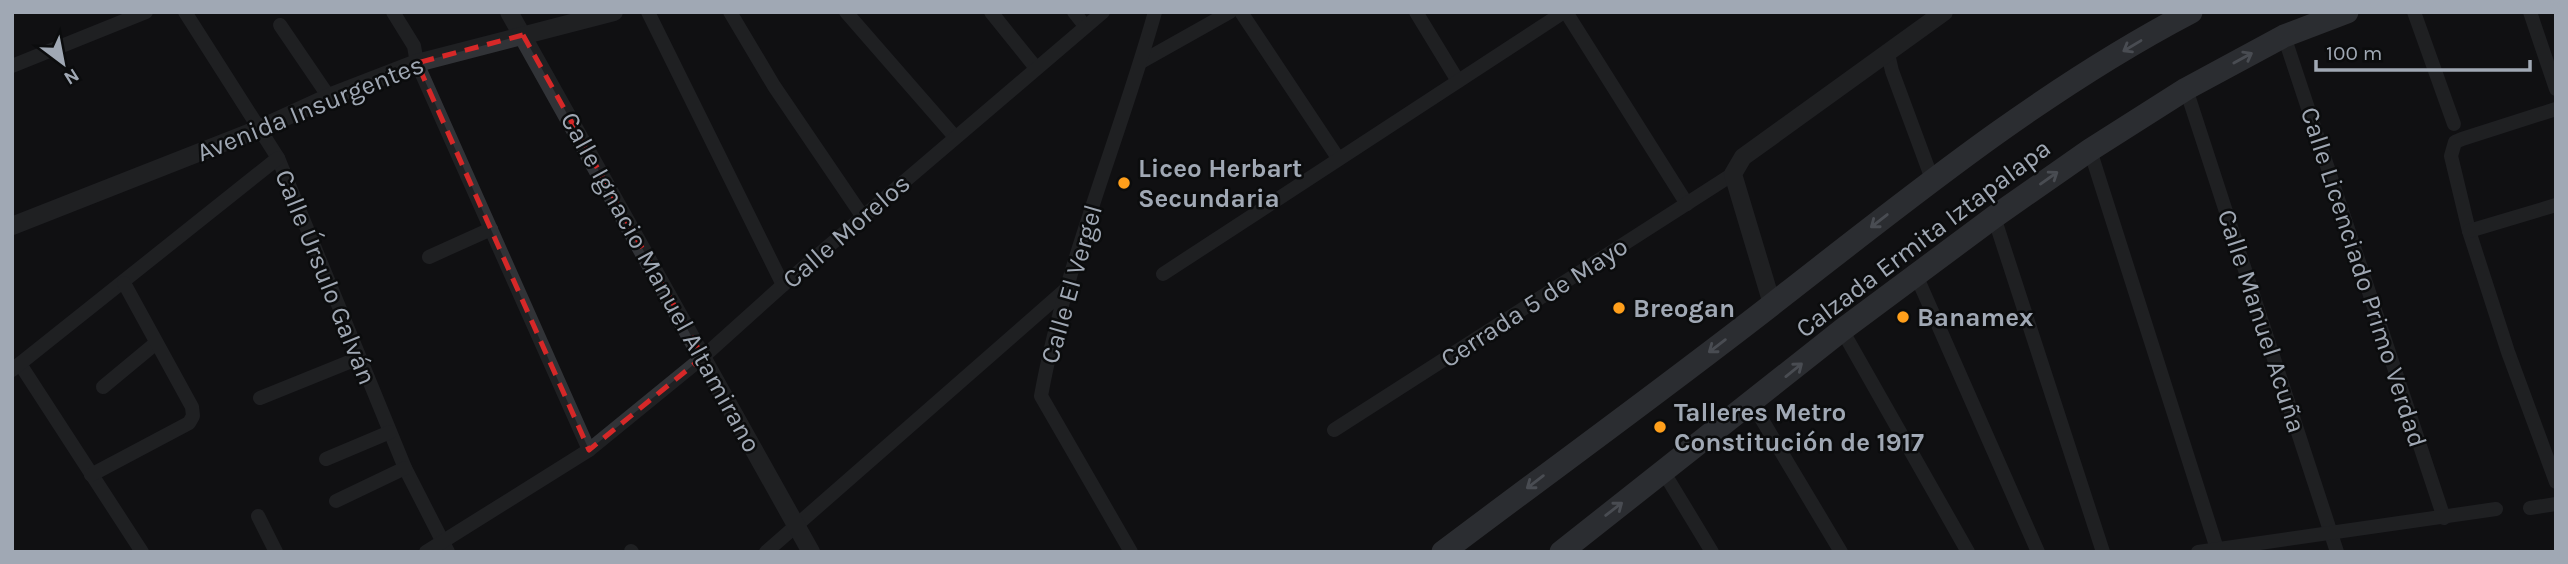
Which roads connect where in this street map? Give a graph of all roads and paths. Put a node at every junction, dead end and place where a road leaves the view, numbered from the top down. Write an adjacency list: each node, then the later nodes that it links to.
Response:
1 (146, 12): 30 (street)
2 (185, 12): 38 (street, Calle Úrsulo Galván)
3 (393, 12): 29 (street)
4 (509, 12): 25 (street, Calle Ignacio Manuel Altamirano)
5 (614, 12): 25 (street, Avenida Insurgentes)
6 (648, 12): 57 (street)
7 (730, 12): 47 (street)
8 (846, 12): 39 (street)
9 (991, 12): 31 (street)
10 (1074, 12): 24 (street)
11 (1103, 12): 24 (street, Calle Morelos)
12 (1155, 12): 28 (street, Calle El Vergel)
13 (1230, 12): 28 (street)
14 (1241, 12): 41 (street)
15 (1416, 12): 32 (street)
16 (1565, 12): 32 (street); 45 (street)
17 (1944, 12): 27 (street)
18 (2191, 12): 22 (main road, Calzada Ermita Iztapalapa)
19 (2347, 12): 26 (main road, Calzada Ermita Iztapalapa)
20 (2414, 12): 37 (street)
21 (2530, 12): 34 (street)
22 (2162, 19): 44 (main road, Calzada Ermita Iztapalapa, one-way to 44)
23 (280, 25): 35 (street)
24 (1085, 26): 31 (street, Calle Morelos)
25 (523, 35): 29 (street, Avenida Insurgentes); 62 (street, Calle Ignacio Manuel Altamirano)
26 (2284, 36): 33 (main road, Calzada Ermita Iztapalapa, one-way to 26); 81 (street, Calle Licenciado Primo Verdad)
27 (1888, 54): 43 (street); 44 (street)
28 (1141, 62): 58 (street, Calle El Vergel)
29 (417, 63): 35 (street, Avenida Insurgentes); 51 (street)
30 (12, 66)
31 (1036, 68): 39 (street, Calle Morelos)
32 (1458, 81): 41 (street)
33 (2186, 89): 40 (main road, Calzada Ermita Iztapalapa); 83 (street, Calle Manuel Acuña)
34 (2556, 89)
35 (329, 97): 38 (street, Avenida Insurgentes)
36 (2556, 109): 52 (street)
37 (2454, 124)
38 (259, 129): 42 (street, Calle Úrsulo Galván); 50 (street, Avenida Insurgentes)
39 (956, 136): 47 (street, Calle Morelos)
40 (2090, 150): 48 (main road, Calzada Ermita Iztapalapa, one-way to 40); 86 (street)
41 (1338, 158): 54 (street)
42 (278, 159): 56 (street); 63 (street, Calle Úrsulo Galván)
43 (1733, 174): 45 (street, Cerrada 5 de Mayo); 59 (street)
44 (1932, 179): 59 (main road, Calzada Ermita Iztapalapa, one-way to 59)
45 (1687, 204): 68 (street, Cerrada 5 de Mayo)
46 (2553, 206): 49 (street); 52 (street)
47 (863, 217): 57 (street, Calle Morelos)
48 (1994, 217): 55 (main road, Calzada Ermita Iztapalapa); 98 (street)
49 (2556, 222)
50 (12, 226)
51 (491, 229): 53 (street); 70 (street)
52 (2469, 232): 75 (street)
53 (429, 257)
54 (1163, 274)
55 (1916, 275): 60 (main road, Calzada Ermita Iztapalapa); 97 (street)
56 (124, 283): 61 (street); 64 (street)
57 (783, 285): 62 (street, Calle Morelos)
58 (1066, 289): 82 (street); 92 (street, Calle El Vergel)
59 (1772, 304): 93 (main road, Calzada Ermita Iztapalapa, one-way to 93)
60 (1842, 330): 67 (main road, Calzada Ermita Iztapalapa, one-way to 60); 96 (street)
61 (156, 343): 65 (street); 74 (street)
62 (703, 357): 70 (street, Calle Morelos); 82 (street, Calle Ignacio Manuel Altamirano)
63 (359, 358): 66 (street); 69 (street, Calle Úrsulo Galván)
64 (16, 367): 74 (street)
65 (103, 387)
66 (260, 398)
67 (1752, 403): 73 (main road, Calzada Ermita Iztapalapa); 95 (street)
68 (1334, 430)
69 (390, 432): 71 (street); 72 (street, Calle Úrsulo Galván)
70 (589, 450): 84 (street, Calle Morelos)
71 (326, 459)
72 (405, 468): 76 (street); 84 (street, Calle Úrsulo Galván)
73 (1663, 471): 85 (main road, Calzada Ermita Iztapalapa, one-way to 73); 94 (street)
74 (91, 475): 87 (street)
75 (2556, 482)
76 (336, 501)
77 (2556, 504): 78 (street)
78 (2530, 508)
79 (2496, 509): 81 (street)
80 (258, 516): 88 (street)
81 (2444, 518): 83 (street)
82 (796, 526): 90 (street); 91 (street, Calle Ignacio Manuel Altamirano)
83 (2331, 533): 86 (street); 100 (street, Calle Manuel Acuña)
84 (446, 547): 89 (street, Calle Morelos)
85 (1571, 548)
86 (2218, 550): 99 (street)
87 (142, 552)
88 (276, 552)
89 (426, 552)
90 (766, 552)
91 (811, 552)
92 (1131, 552)
93 (1443, 552)
94 (1712, 552)
95 (1841, 552)
96 (1968, 552)
97 (2038, 552)
98 (2103, 552)
99 (2198, 552)
100 (2337, 552)

